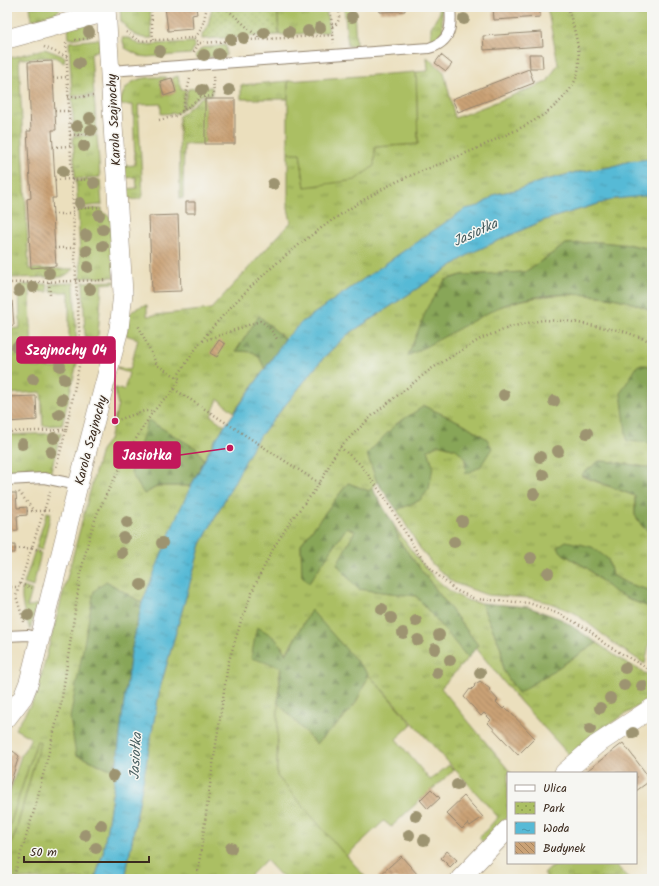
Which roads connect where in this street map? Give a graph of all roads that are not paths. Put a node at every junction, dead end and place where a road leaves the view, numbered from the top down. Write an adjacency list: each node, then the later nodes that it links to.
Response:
1 (450, 7): 4 (lane)
2 (106, 9): 3 (street); 4 (street, Karola Szajnochy)
3 (7, 39)
4 (110, 71): 6 (street, Karola Szajnochy)
5 (8, 480): 6 (lane)
6 (78, 485): 8 (street, Karola Szajnochy)
7 (7, 636): 8 (lane)
8 (34, 636): 10 (street, Karola Szajnochy)
9 (652, 708): 11 (street)
10 (7, 718)
11 (565, 772)
12 (507, 830): 13 (street)
13 (460, 879)

